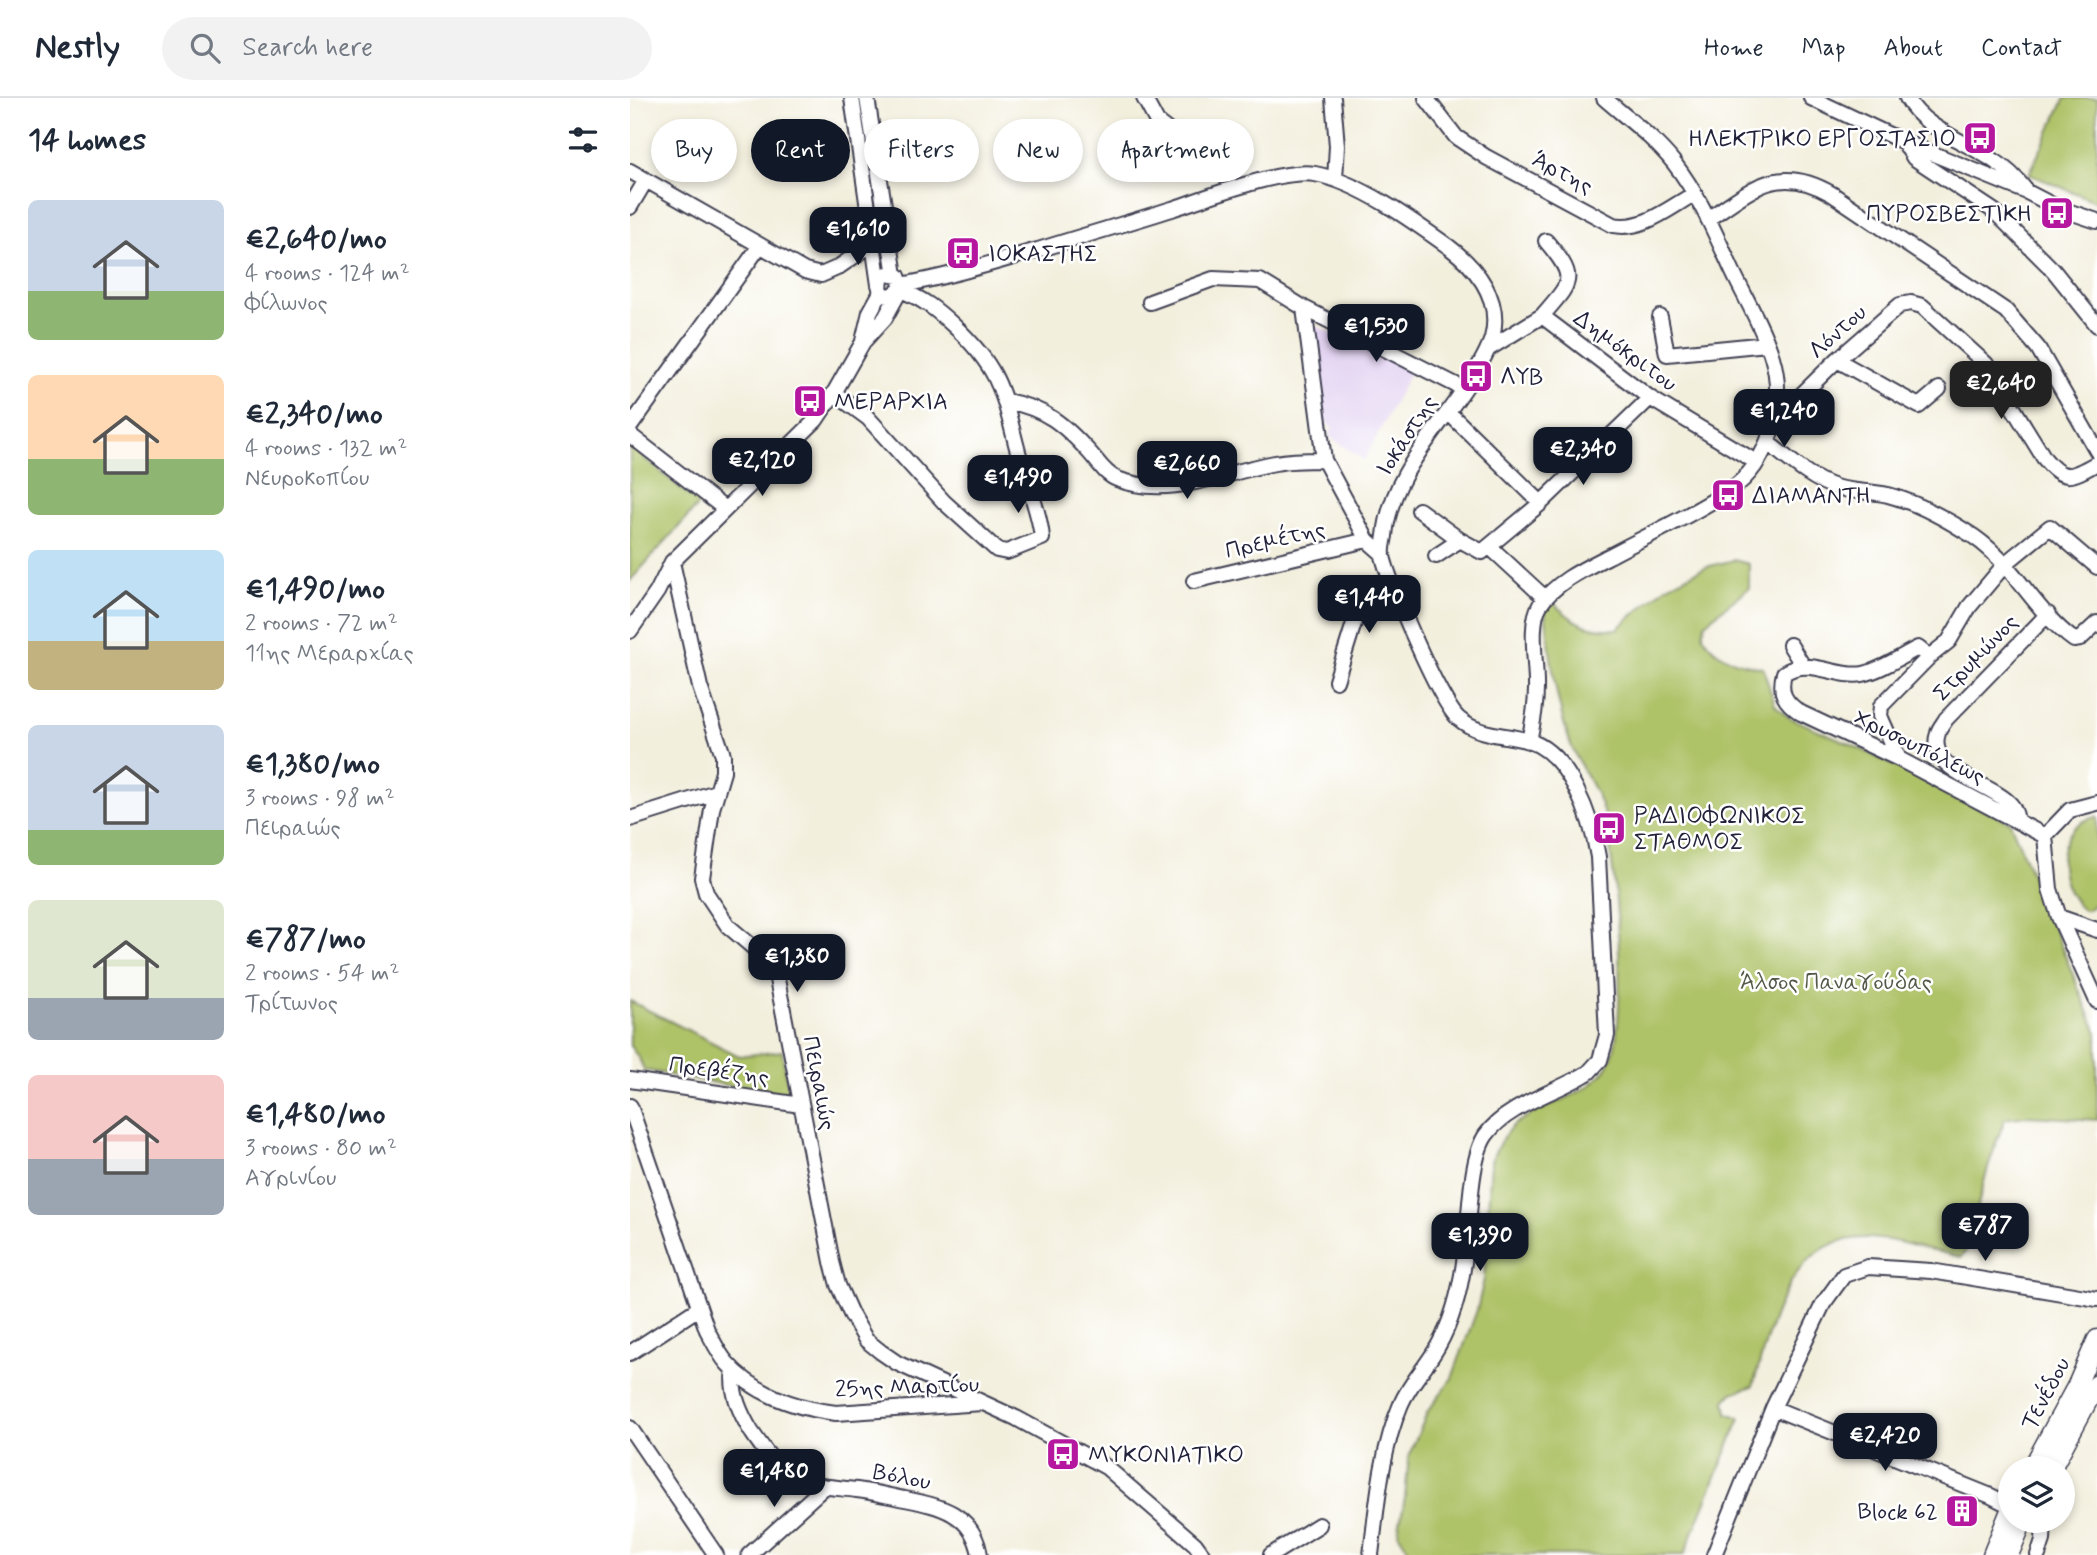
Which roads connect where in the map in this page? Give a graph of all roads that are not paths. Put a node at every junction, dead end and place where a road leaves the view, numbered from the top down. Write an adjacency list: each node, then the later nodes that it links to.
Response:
1 (852, 98): 21 (street)
2 (867, 98): 19 (street)
3 (1144, 98): 9 (street)
4 (1333, 98): 12 (street)
5 (1426, 98): 15 (street, Άρτης)
6 (1604, 98): 15 (street)
7 (1811, 98): 10 (street)
8 (1908, 98): 14 (street)
9 (1155, 119)
10 (1903, 142): 14 (street); 29 (street)
11 (630, 171): 13 (street)
12 (1335, 179): 23 (street, Ιοκάστης); 32 (street, Ιοκάστης)
13 (646, 180): 16 (street); 22 (street)
14 (2027, 192): 18 (street)
15 (1694, 194): 17 (street)
16 (630, 207)
17 (1708, 219): 31 (street); 44 (street)
18 (2097, 221)
19 (888, 233): 21 (street); 23 (street)
20 (1546, 241): 27 (street, Δημόκριτου)
21 (872, 243): 22 (street); 24 (street)
22 (759, 247): 41 (street)
23 (899, 283): 24 (street, Ιοκάστης); 30 (street); 38 (street)
24 (880, 289): 30 (street)
25 (1150, 302): 26 (street)
26 (1304, 308): 34 (street); 45 (street)
27 (1542, 316): 32 (street, Δημόκριτου); 37 (street, Δημόκριτου)
28 (1660, 317): 31 (street)
29 (2097, 326)
30 (863, 342): 36 (street)
31 (1766, 344): 40 (street)
32 (1488, 349): 34 (street, Ιοκάστης)
33 (1837, 360): 35 (street); 40 (street, Λόντου); 47 (street, Λόντου)
34 (1464, 389): 39 (street, Ιοκάστης)
35 (1940, 389)
36 (834, 393): 38 (street); 49 (street)
37 (1650, 398): 46 (street, Δημόκριτου); 48 (street)
38 (1006, 401): 45 (street)
39 (1449, 413): 48 (street); 54 (street, Ιοκάστης)
40 (1774, 416): 43 (street)
41 (630, 427)
42 (630, 435): 49 (street)
43 (1768, 443): 46 (street); 57 (street)
44 (2097, 451)
45 (1324, 460): 51 (street)
46 (1756, 462): 61 (street)
47 (2097, 463)
48 (1541, 503): 53 (street)
49 (725, 509): 56 (street)
50 (1419, 510): 52 (street)
51 (1367, 540): 54 (street); 59 (street, Πρεμέτης)
52 (1460, 540): 53 (street); 55 (street)
53 (1490, 548): 61 (street)
54 (1383, 554): 60 (street, Ιοκάστης)
55 (1436, 556)
56 (671, 562): 64 (street); 71 (street, Πειραιώς)
57 (2006, 563): 58 (street, Στρυμώνος); 62 (street); 66 (street, Στρυμώνος)
58 (2097, 567)
59 (1194, 581)
60 (1391, 581): 68 (street); 69 (street, Ιοκάστης)
61 (1545, 598): 69 (street)
62 (2048, 614): 63 (street); 74 (street, Στρυμώνος)
63 (2097, 623)
64 (632, 626)
65 (1790, 645): 67 (street)
66 (1929, 657): 67 (street, Χρυσουπόλεως); 70 (street, Στρυμώνος)
67 (1803, 666): 70 (street, Χρυσουπόλεως)
68 (1336, 681)
69 (1529, 741): 106 (street, Ιοκάστης)
70 (1899, 759): 74 (street, Χρυσουπόλεως)
71 (716, 792): 73 (street); 80 (street, Πειραιώς)
72 (2097, 803): 75 (street)
73 (630, 819)
74 (2017, 820): 75 (street, Χρυσουπόλεως)
75 (2045, 836): 76 (street)
76 (2059, 917): 77 (street); 78 (street)
77 (2097, 930)
78 (2097, 1002)
79 (630, 1080): 80 (street, Πρεβέζης)
80 (801, 1105): 88 (street, Πειραιώς)
81 (630, 1106): 83 (street, 25ης Μαρτίου)
82 (2097, 1299): 89 (street)
83 (699, 1308): 85 (street); 86 (street, 25ης Μαρτίου)
84 (2097, 1339): 91 (main road, Τενέδου)
85 (630, 1353)
86 (734, 1370): 88 (street, 25ης Μαρτίου); 93 (street, Βόλου)
87 (2097, 1384): 92 (main road, Τενέδου)
88 (984, 1403): 104 (street, 25ης Μαρτίου)
89 (1773, 1408): 94 (street); 107 (street)
90 (630, 1428): 101 (street)
91 (2039, 1456)
92 (2058, 1456)
93 (823, 1488): 102 (street); 103 (street, Βόλου)
94 (1998, 1499)
95 (1319, 1525): 105 (street)
96 (2001, 1533): 108 (main road)
97 (2018, 1533): 109 (main road)
98 (2038, 1533): 100 (street)
99 (2043, 1533): 100 (street)
100 (2043, 1540): 110 (street)
101 (716, 1555)
102 (749, 1555)
103 (980, 1555)
104 (1203, 1555)
105 (1271, 1555)
106 (1371, 1555)
107 (1714, 1555)
108 (1992, 1555)
109 (2009, 1555)
110 (2038, 1555)

